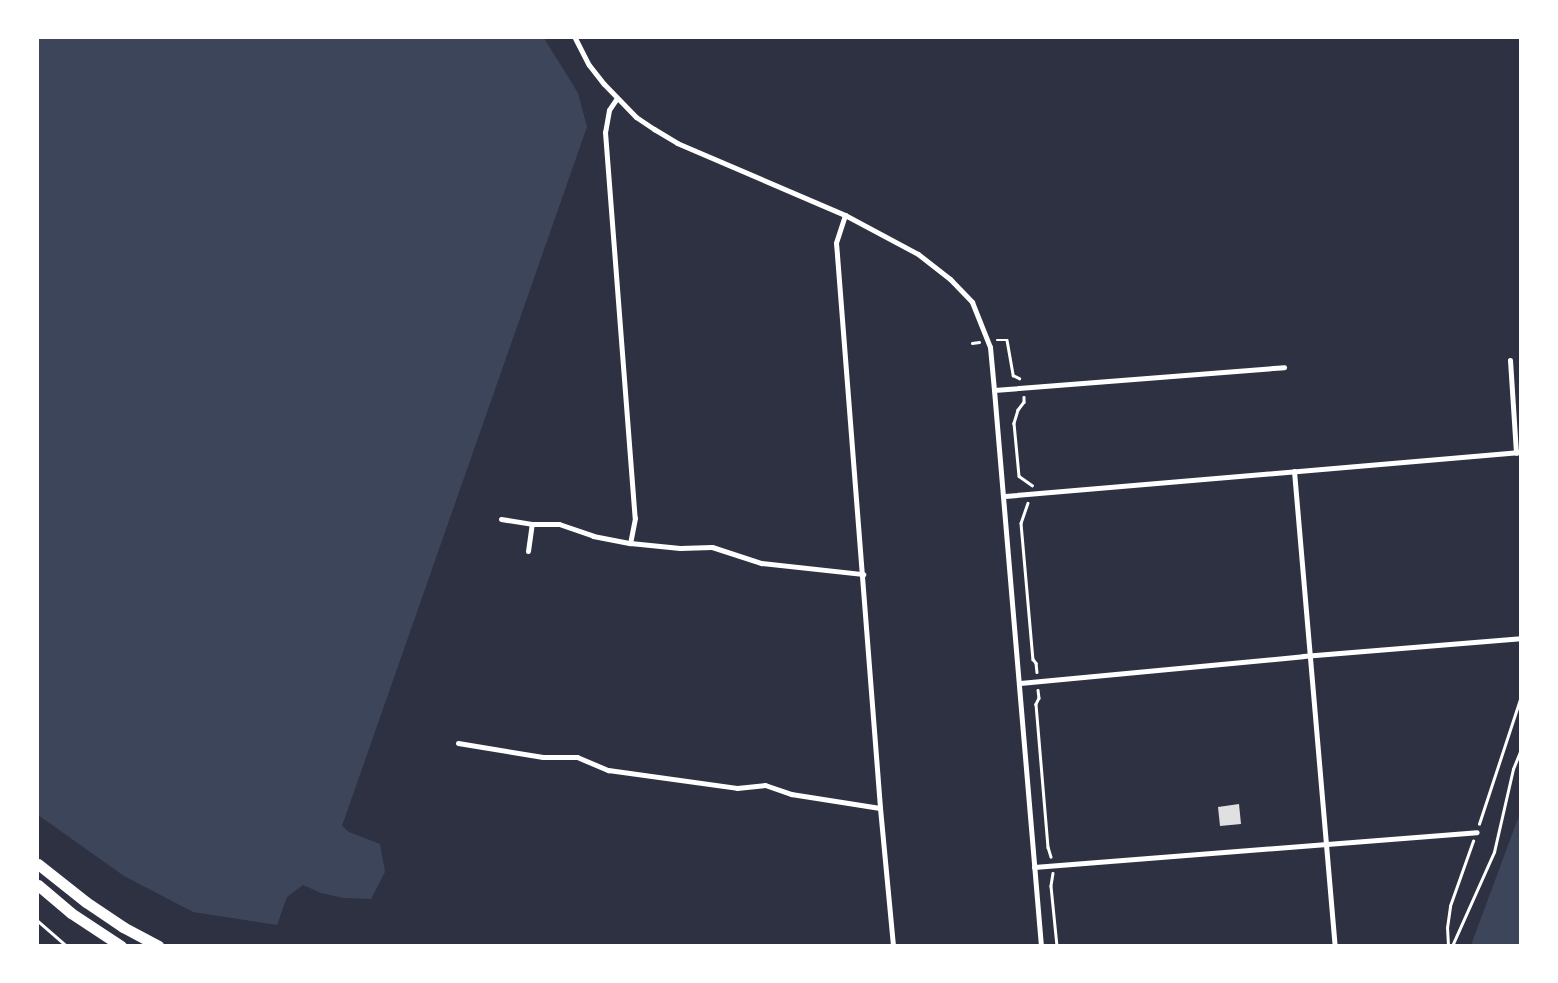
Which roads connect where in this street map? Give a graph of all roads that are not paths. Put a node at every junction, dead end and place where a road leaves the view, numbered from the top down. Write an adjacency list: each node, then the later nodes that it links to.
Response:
1 (575, 38): 2 (street)
2 (617, 98): 3 (street); 12 (street)
3 (845, 215): 6 (street); 14 (street)
4 (1510, 360): 7 (street)
5 (1284, 367): 6 (street)
6 (994, 390): 9 (street)
7 (1518, 452): 8 (street)
8 (1294, 471): 9 (street); 16 (street)
9 (1004, 496): 17 (street)
10 (501, 519): 11 (street)
11 (532, 524): 12 (street); 13 (street)
12 (630, 542): 14 (street)
13 (528, 551)
14 (863, 574): 19 (street)
15 (1520, 638): 16 (street)
16 (1309, 656): 17 (street); 21 (street)
17 (1020, 683): 23 (street)
18 (458, 743): 19 (street)
19 (880, 808): 27 (street)
20 (1477, 832): 21 (street)
21 (1326, 845): 23 (street); 29 (street)
22 (38, 864): 26 (main road)
23 (1034, 867): 28 (street)
24 (38, 885): 25 (main road)
25 (121, 946)
26 (158, 946)
27 (893, 946)
28 (1041, 946)
29 (1335, 946)

